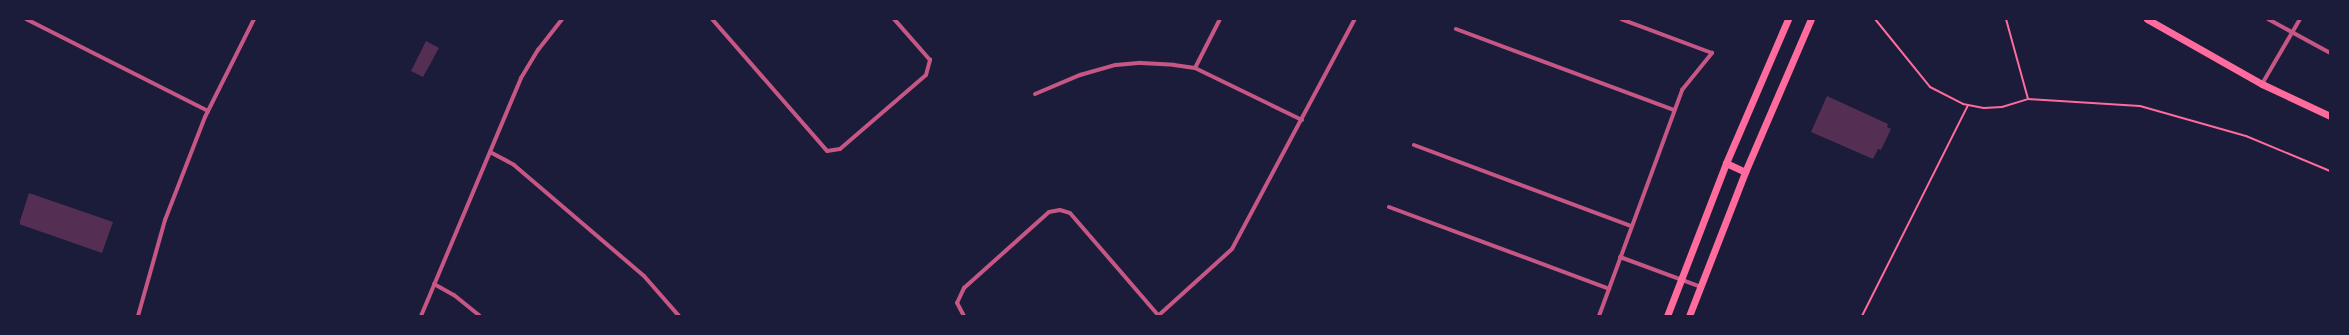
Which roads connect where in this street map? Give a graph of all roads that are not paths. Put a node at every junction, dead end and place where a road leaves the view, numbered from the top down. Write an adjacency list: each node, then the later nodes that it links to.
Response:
1 (26, 19): 21 (street)
2 (254, 19): 21 (street)
3 (562, 19): 25 (street)
4 (712, 19): 5 (street)
5 (894, 19)
6 (1220, 19): 17 (street)
7 (1355, 19): 23 (street)
8 (1621, 19): 20 (street)
9 (1788, 19): 26 (main road)
10 (1811, 19): 27 (main road)
11 (2147, 19): 18 (main road)
12 (2268, 19): 15 (street)
13 (2300, 19): 15 (street)
14 (1456, 29): 20 (street)
15 (2291, 32): 16 (street); 18 (street)
16 (2330, 53)
17 (1195, 68): 19 (street); 23 (street)
18 (2262, 84): 22 (main road)
19 (1035, 94)
20 (1674, 110): 29 (street)
21 (208, 111): 35 (street)
22 (2330, 116)
23 (1302, 120): 40 (street)
24 (1414, 145): 29 (street)
25 (490, 152): 32 (street); 38 (street)
26 (1726, 163): 27 (main road); 31 (main road)
27 (1745, 172): 33 (main road)
28 (1389, 207): 34 (street)
29 (1631, 226): 30 (street)
30 (1620, 257): 31 (street); 34 (street)
31 (1679, 279): 33 (street); 42 (main road)
32 (434, 284): 36 (street); 37 (street)
33 (1699, 286): 43 (main road)
34 (1609, 289): 41 (street)
35 (138, 316)
36 (421, 316)
37 (480, 316)
38 (679, 316)
39 (964, 316): 40 (street)
40 (1159, 316)
41 (1599, 316)
42 (1666, 316)
43 (1689, 316)

